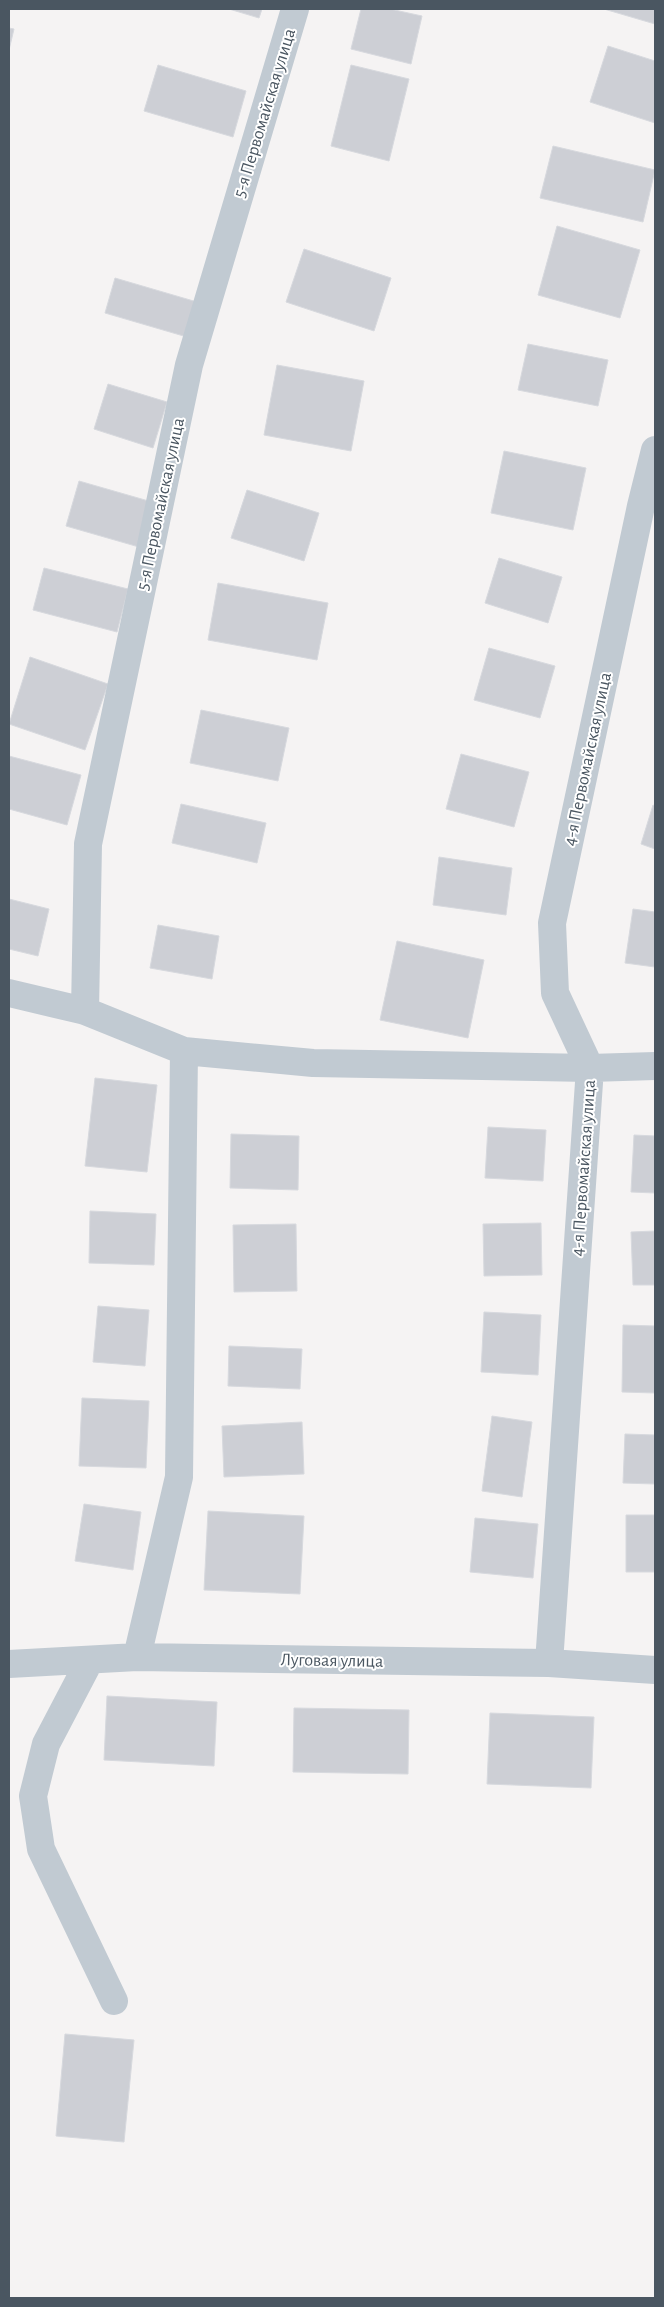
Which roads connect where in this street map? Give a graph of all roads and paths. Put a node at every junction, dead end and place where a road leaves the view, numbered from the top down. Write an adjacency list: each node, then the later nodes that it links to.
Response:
1 (295, 9): 4 (street, 5-я Первомайская улица)
2 (655, 450): 7 (street, 4-я Первомайская улица)
3 (9, 993): 4 (street)
4 (85, 1011): 5 (street)
5 (184, 1051): 7 (street); 8 (street)
6 (655, 1066): 7 (street)
7 (590, 1068): 10 (street, 4-я Первомайская улица)
8 (137, 1657): 9 (street, Луговая улица); 10 (street, Луговая улица)
9 (90, 1660): 11 (street, Луговая улица); 13 (street)
10 (550, 1663): 12 (street, Луговая улица)
11 (9, 1664)
12 (655, 1670)
13 (114, 2001)

